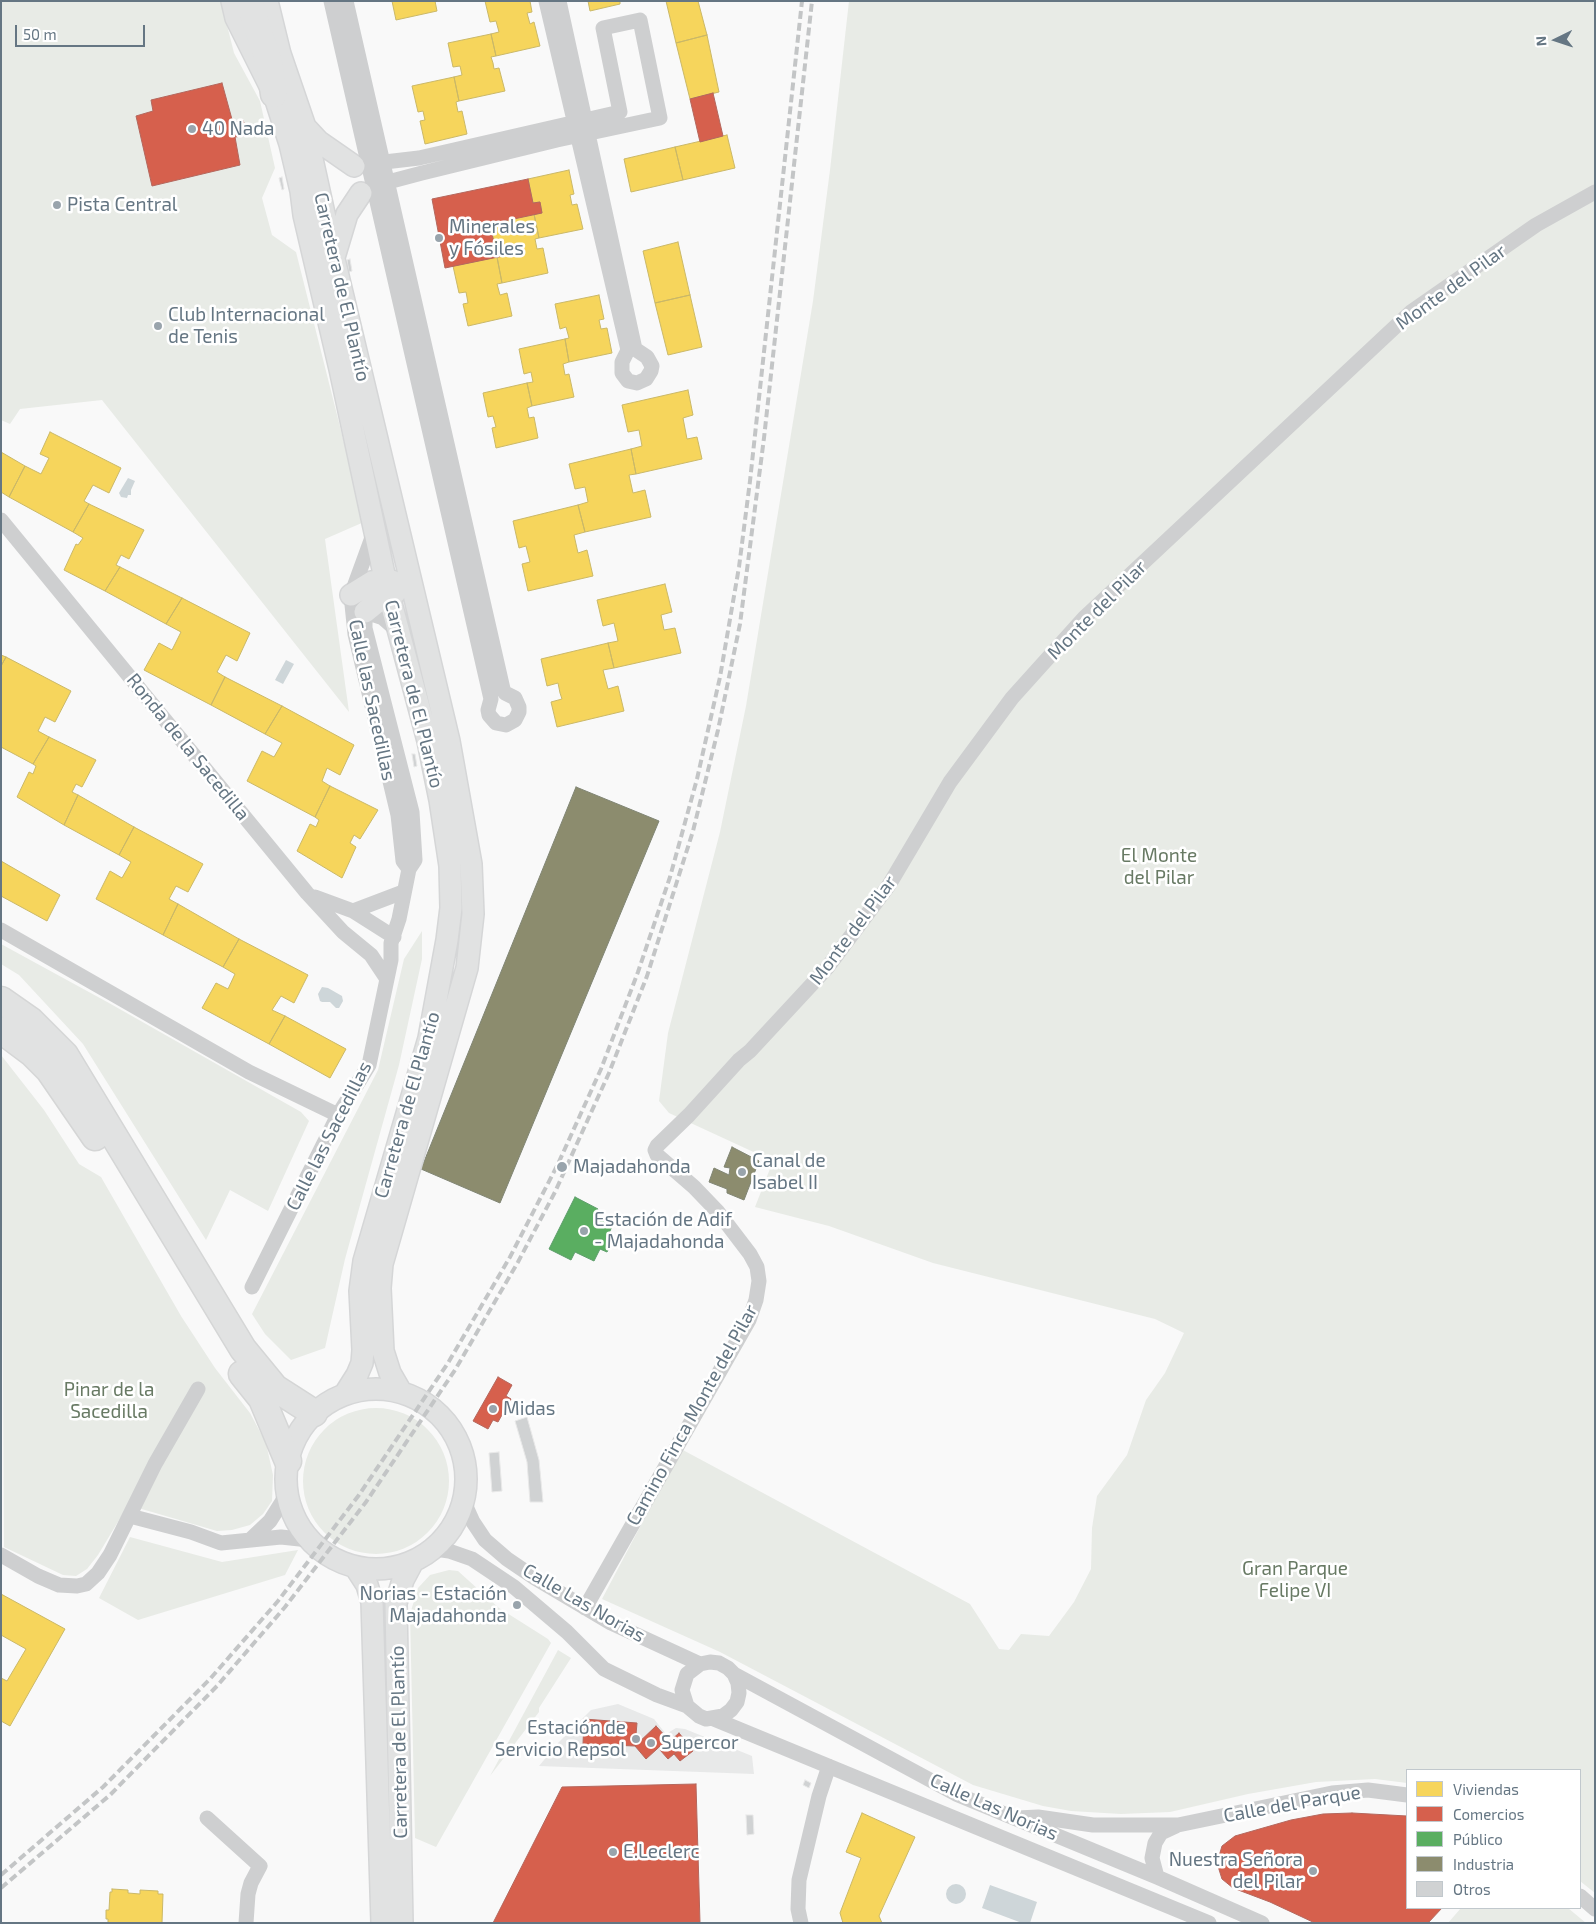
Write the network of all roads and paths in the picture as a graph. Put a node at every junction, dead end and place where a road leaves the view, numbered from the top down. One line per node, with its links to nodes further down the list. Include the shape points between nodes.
1 (232, 1): 8 (street, Carretera de El Plantío, via 236,18)
2 (249, 1): 8 (highway, via 270,66)
3 (267, 1): 8 (street, Carretera de El Plantío, via 280,54)
4 (331, 1): 11 (street)
5 (346, 1): 11 (street)
6 (546, 1): 10 (street)
7 (559, 1): 10 (street)
8 (283, 91): 9 (street, Carretera de El Plantío); 12 (street, Carretera de El Plantío, via 287,134)
9 (305, 127): 11 (street, via 318,141); 12 (street, Carretera de El Plantío)
10 (581, 128): 10 (street, via 660,118 640,20 603,28 620,112); 10 (street, via 628,350 622,362 622,373 637,383 646,379 652,366 647,357 635,349); 11 (street); 13 (street)
11 (369, 164): 12 (street, via 326,172); 13 (street)
12 (312, 188): 13 (street, via 331,198); 15 (street, Carretera de El Plantío); 18 (street, Carretera de El Plantío, via 304,215)
13 (374, 188): 13 (street, via 491,699 489,715 496,723 511,723 518,716 519,707 515,698 503,689); 15 (street, via 347,214)
14 (1595, 192): 35 (street, Monte del Pilar, via 1536,225 1411,312 1084,618 1012,698 950,782 890,885 827,968)
15 (334, 259): 16 (street, Carretera de El Plantío)
16 (383, 463): 19 (street, via 374,484 374,496 392,577); 23 (street, Carretera de El Plantío)
17 (1, 520): 26 (street, Ronda de la Sacedilla)
18 (374, 532): 19 (street, Carretera de El Plantío); 20 (street, Calle las Sacedillas)
19 (387, 588): 20 (street, via 379,581 372,582); 21 (street, via 382,599); 22 (street, Carretera de El Plantío); 23 (street, via 395,592 419,684 433,721)
20 (351, 595): 24 (street, Calle las Sacedillas, via 355,634 398,815 403,861)
21 (365, 612): 22 (street, Calle las Sacedillas, via 383,618); 24 (street, Calle las Sacedillas, via 365,628 412,812 415,860)
22 (399, 632): 39 (street, Carretera de El Plantío, via 440,800 450,866 452,908 429,1038 364,1261 360,1291 362,1363)
23 (449, 741): 38 (street, Carretera de El Plantío, via 471,864 473,914 467,968 382,1264 383,1351)
24 (409, 869): 25 (street, Calle las Sacedillas)
25 (403, 892): 27 (street); 29 (street, Calle las Sacedillas)
26 (307, 893): 27 (street); 30 (street, Ronda de la Sacedilla, via 343,932)
27 (353, 911): 29 (street)
28 (1, 930): 34 (street, via 249,1072)
29 (393, 940): 30 (street); 31 (street, Calle las Sacedillas)
30 (361, 946): 31 (street)
31 (387, 979): 34 (street, Calle las Sacedillas, via 369,1065)
32 (1, 1000): 40 (highway, via 31,1022 66,1055 243,1349 275,1388)
33 (1, 1030): 41 (highway, via 50,1070 83,1119 228,1357 262,1399)
34 (338, 1115): 36 (street, Calle las Sacedillas)
35 (689, 1115): 51 (street, Camino Finca Monte del Pilar, via 655,1150 718,1212 750,1254 759,1281 756,1300 749,1320)
36 (252, 1287)
37 (198, 1389): 44 (street, via 155,1464)
38 (401, 1392): 39 (street, via 373,1388); 43 (street, via 426,1403 447,1422 461,1446 467,1474)
39 (345, 1394): 40 (street)
40 (314, 1414): 41 (street, via 297,1435)
41 (288, 1461): 42 (street)
42 (287, 1494): 45 (street, via 270,1521); 46 (street, via 295,1518)
43 (464, 1502): 47 (street, via 454,1528); 51 (street, Calle Las Norias, via 472,1522 485,1540 507,1559)
44 (130, 1516): 45 (street, via 221,1543); 48 (street, via 110,1555 86,1584 59,1585)
45 (250, 1540): 46 (street, via 281,1537)
46 (309, 1540): 50 (street, via 330,1558)
47 (435, 1549): 49 (street); 54 (street, Calle Las Norias, via 472,1559 520,1591 604,1669)
48 (1, 1555)
49 (412, 1564): 50 (street, via 384,1570); 66 (street, Carretera de El Plantío, via 396,1603)
50 (356, 1568): 65 (street, Carretera de El Plantío, via 367,1585 372,1602)
51 (585, 1608): 52 (street, Calle Las Norias)
52 (700, 1664): 53 (street, Calle Las Norias, via 719,1663); 54 (street, via 687,1674 684,1682)
53 (734, 1674): 55 (street, via 738,1683 737,1702 724,1716); 59 (street, Calle Las Norias, via 956,1794)
54 (687, 1706): 55 (street, Calle Las Norias, via 699,1716)
55 (714, 1719): 56 (street, Calle Las Norias)
56 (830, 1766): 67 (street, via 819,1796 799,1880); 68 (street, Calle Las Norias)
57 (1406, 1795): 60 (street, Calle del Parque, via 1368,1790 1332,1793)
58 (207, 1818): 64 (street, via 260,1866 248,1894)
59 (1013, 1818): 60 (street, Calle del Parque, via 1093,1825); 61 (street, Calle Las Norias)
60 (1178, 1825): 61 (street, Calle del Parque, via 1161,1833 1155,1843 1152,1858)
61 (1157, 1877): 69 (street, Calle Las Norias)
62 (1581, 1897): 63 (street)
63 (1595, 1909)
64 (246, 1923)
65 (382, 1923)
66 (402, 1923)
67 (801, 1923)
68 (1209, 1923)
69 (1262, 1923)

